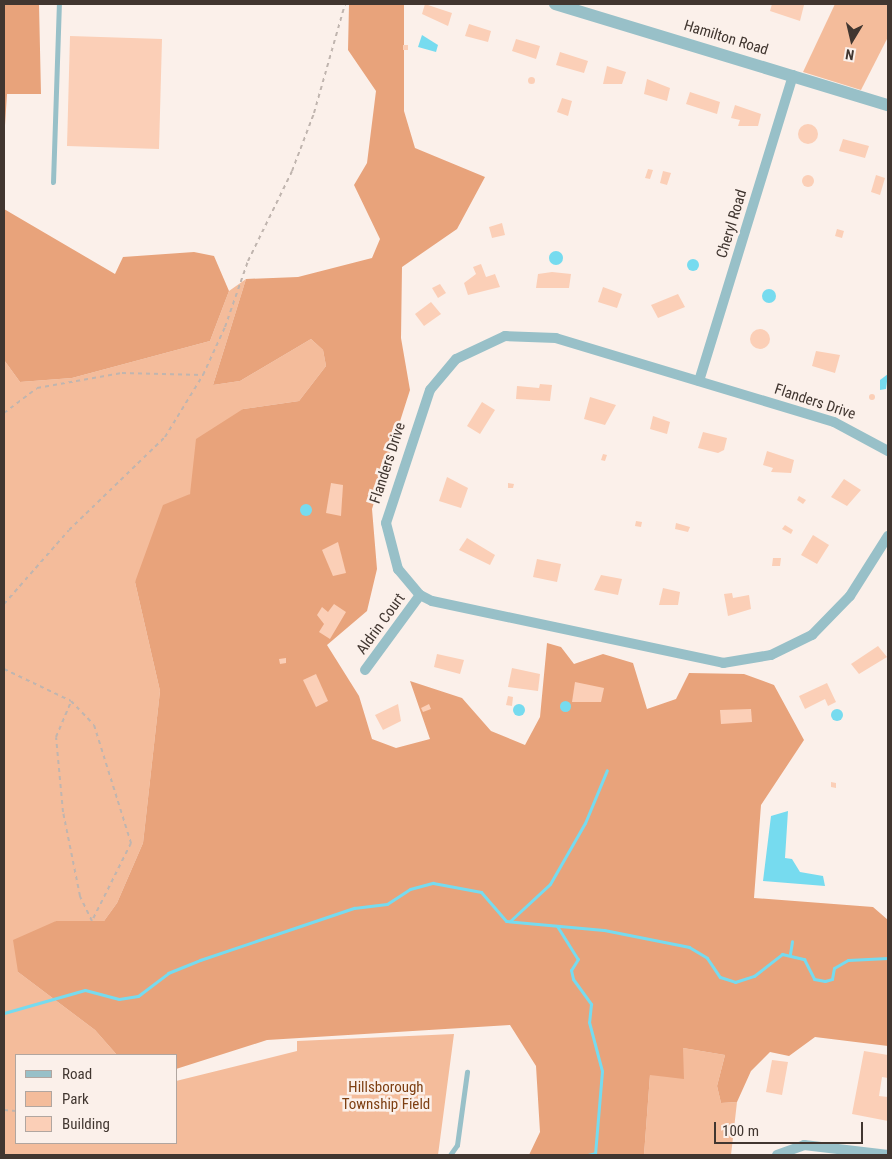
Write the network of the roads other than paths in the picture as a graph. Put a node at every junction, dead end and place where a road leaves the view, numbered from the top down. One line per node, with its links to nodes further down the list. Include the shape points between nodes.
1 (59, 4): 5 (lane)
2 (555, 4): 3 (street, Hamilton Road)
3 (793, 75): 4 (street, Hamilton Road); 6 (street, Cheryl Road)
4 (888, 105)
5 (53, 182)
6 (699, 381): 7 (street, Flanders Drive, via 834,422); 9 (street, Flanders Drive, via 540,335 486,342 456,359 422,406 386,523 398,569)
7 (888, 451)
8 (888, 536): 9 (street, Flanders Drive, via 850,596 826,624 794,646 748,660 700,661 450,607)
9 (420, 595): 10 (street, Aldrin Court)
10 (365, 670)
11 (467, 1072): 12 (lane, via 457,1145)
12 (450, 1155)
13 (777, 1155): 14 (street, via 804,1145)
14 (888, 1155)

